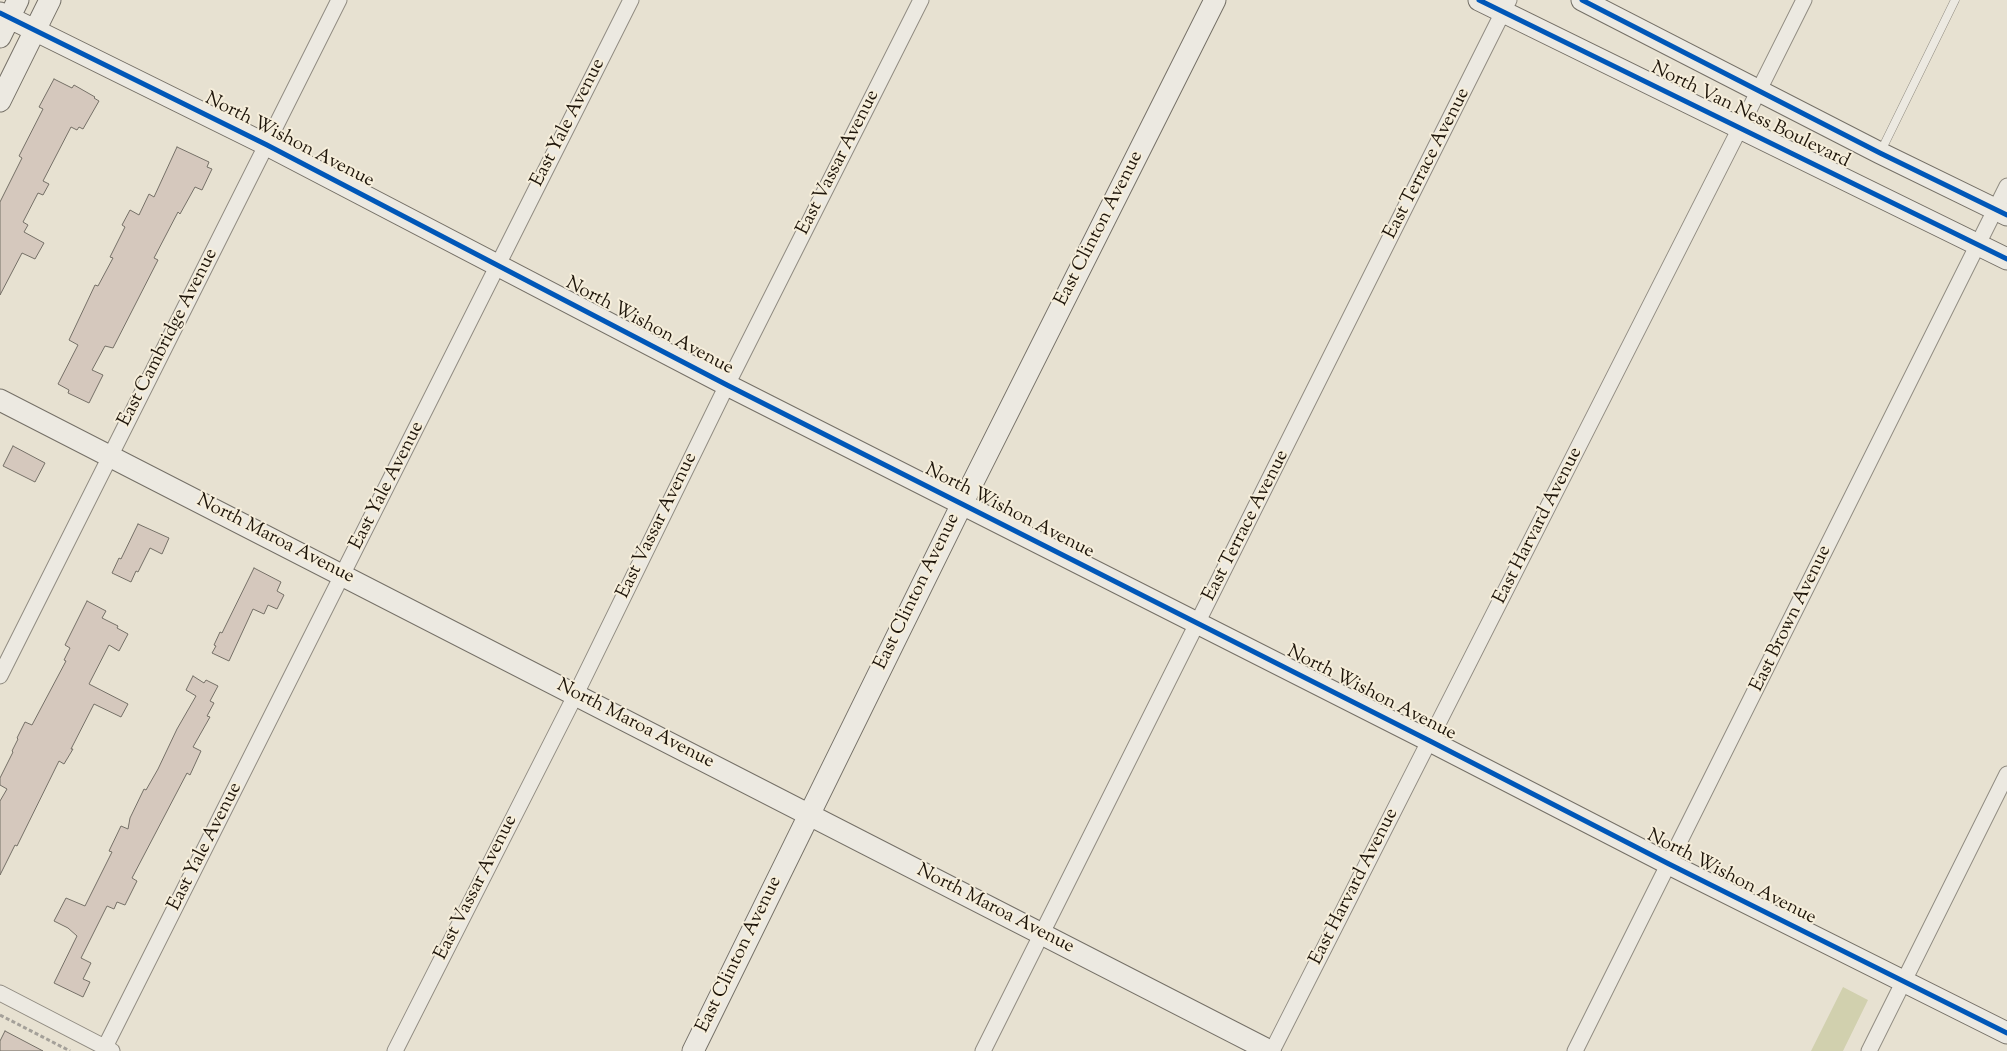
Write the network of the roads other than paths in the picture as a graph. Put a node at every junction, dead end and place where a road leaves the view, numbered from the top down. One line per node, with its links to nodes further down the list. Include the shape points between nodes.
1 (50, 0): 12 (main road)
2 (339, 0): 17 (street, East Cambridge Avenue)
3 (631, 0): 23 (street, East Yale Avenue)
4 (922, 0): 24 (street, East Vassar Avenue)
5 (1215, 0): 27 (main road, East Clinton Avenue)
6 (1479, 0): 10 (main road, North Van Ness Boulevard)
7 (1582, 0): 14 (main road, North Van Ness Boulevard)
8 (1804, 0): 14 (street, East Harvard Avenue)
9 (1955, 0): 18 (lane)
10 (1506, 6): 16 (main road, North Van Ness Boulevard); 29 (street, East Terrace Avenue)
11 (9, 10): 12 (main road, North Wishon Avenue); 13 (main road)
12 (35, 30): 15 (main road); 17 (main road, North Wishon Avenue)
13 (0, 37)
14 (1759, 91): 16 (street, East Harvard Avenue); 18 (main road, North Van Ness Boulevard)
15 (0, 101)
16 (1740, 128): 21 (main road, North Van Ness Boulevard); 32 (street, East Harvard Avenue)
17 (267, 146): 23 (main road, North Wishon Avenue); 26 (street, East Cambridge Avenue)
18 (1880, 153): 20 (main road, North Van Ness Boulevard)
19 (2007, 186): 20 (street, East Brown Avenue)
20 (2001, 212): 21 (street, East Brown Avenue)
21 (1978, 244): 22 (main road, North Van Ness Boulevard); 35 (street, East Brown Avenue)
22 (2007, 259)
23 (498, 266): 24 (main road, North Wishon Avenue); 28 (street, East Yale Avenue)
24 (727, 385): 27 (main road, North Wishon Avenue); 31 (street, East Vassar Avenue)
25 (0, 400): 26 (main road, North Maroa Avenue)
26 (110, 455): 28 (main road, North Maroa Avenue); 30 (street, East Cambridge Avenue)
27 (962, 504): 29 (main road, North Wishon Avenue); 34 (main road, East Clinton Avenue)
28 (343, 576): 31 (main road, North Maroa Avenue); 40 (street, East Yale Avenue)
29 (1198, 624): 32 (main road, North Wishon Avenue); 36 (street, East Terrace Avenue)
30 (0, 676)
31 (576, 694): 34 (main road, North Maroa Avenue); 41 (street, East Vassar Avenue)
32 (1430, 741): 35 (main road, North Wishon Avenue); 44 (street, East Harvard Avenue)
33 (2007, 774): 37 (street)
34 (809, 815): 36 (main road, North Maroa Avenue); 42 (main road, East Clinton Avenue)
35 (1669, 864): 37 (main road, North Wishon Avenue); 45 (street, East Brown Avenue)
36 (1043, 934): 43 (street, East Terrace Avenue); 44 (main road, North Maroa Avenue)
37 (1903, 981): 39 (main road, North Wishon Avenue); 46 (street)
38 (0, 993): 40 (street)
39 (2007, 1033)
40 (107, 1050)
41 (395, 1051)
42 (693, 1051)
43 (983, 1051)
44 (1271, 1051)
45 (1575, 1051)
46 (1869, 1051)

